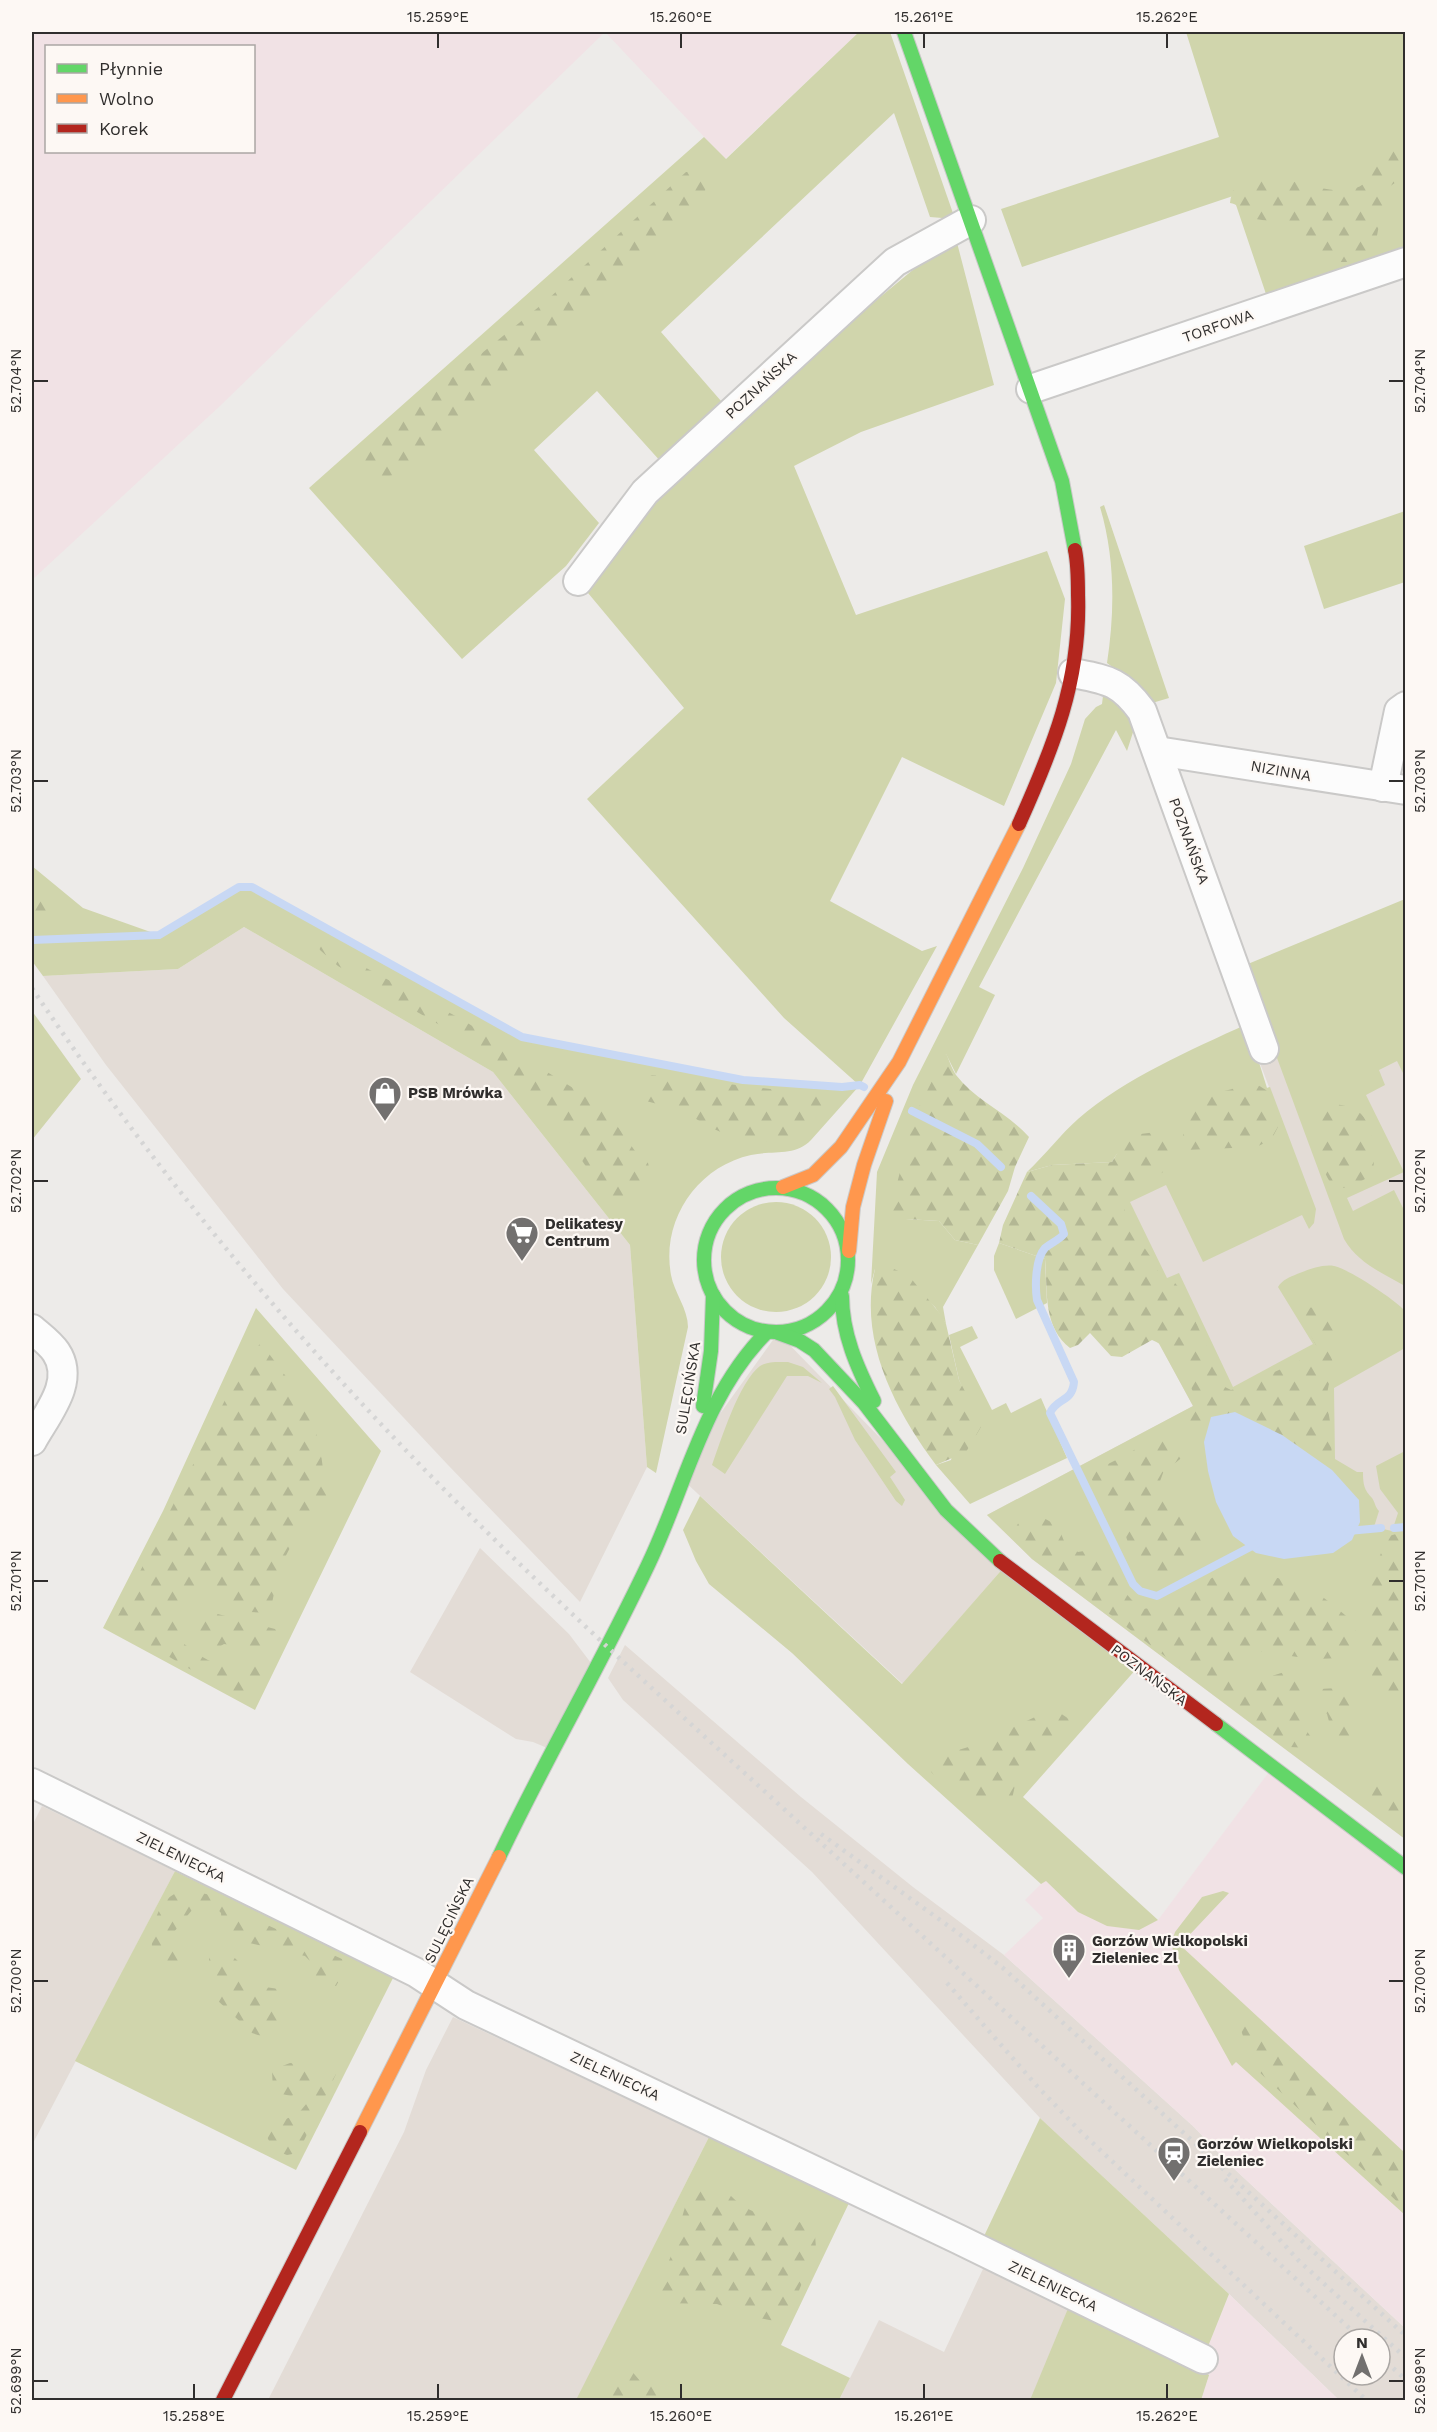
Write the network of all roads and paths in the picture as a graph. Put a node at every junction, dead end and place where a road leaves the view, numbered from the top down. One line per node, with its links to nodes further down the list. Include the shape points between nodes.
1 (904, 32): 2 (main road)
2 (971, 220): 4 (main road); 5 (street, POZNAŃSKA, via 895,262 645,492)
3 (1406, 262): 4 (street, TORFOWA)
4 (1031, 389): 6 (main road, via 1062,481 1075,545 1080,609)
5 (578, 581)
6 (1073, 673): 8 (street, POZNAŃSKA, via 1101,678 1124,689 1142,711); 11 (main road, via 1056,737 1035,788)
7 (1406, 706): 9 (street, via 1399,711)
8 (1157, 752): 9 (street, NIZINNA); 10 (street, POZNAŃSKA)
9 (1394, 789)
10 (1264, 1049)
11 (899, 1062): 12 (main road, via 841,1147 813,1175); 13 (main road, via 853,1208)
12 (783, 1188): 13 (main road, via 799,1191 830,1212 843,1235); 14 (main road, via 763,1188 744,1194 717,1216 708,1233 703,1259)
13 (848, 1259): 15 (main road)
14 (713, 1295): 17 (main road, via 746,1325); 19 (main road, SULĘCIŃSKA, via 710,1370)
15 (842, 1296): 17 (main road, via 829,1315 814,1325 795,1332); 20 (main road, POZNAŃSKA, via 843,1327 854,1357)
16 (32, 1329): 18 (street, via 55,1350 63,1377 57,1397)
17 (772, 1333): 19 (main road, SULĘCIŃSKA, via 747,1352 730,1376); 20 (main road, POZNAŃSKA, via 800,1341 814,1350 864,1403)
18 (32, 1441)
19 (694, 1450): 23 (main road, SULĘCIŃSKA, via 656,1551)
20 (910, 1466): 22 (main road, POZNAŃSKA, via 946,1510 997,1559)
21 (32, 1783): 23 (street, ZIELENIECKA)
22 (1406, 1868)
23 (435, 1985): 24 (street, ZIELENIECKA, via 466,2005); 25 (main road, SULĘCIŃSKA)
24 (1203, 2359)
25 (223, 2400)

